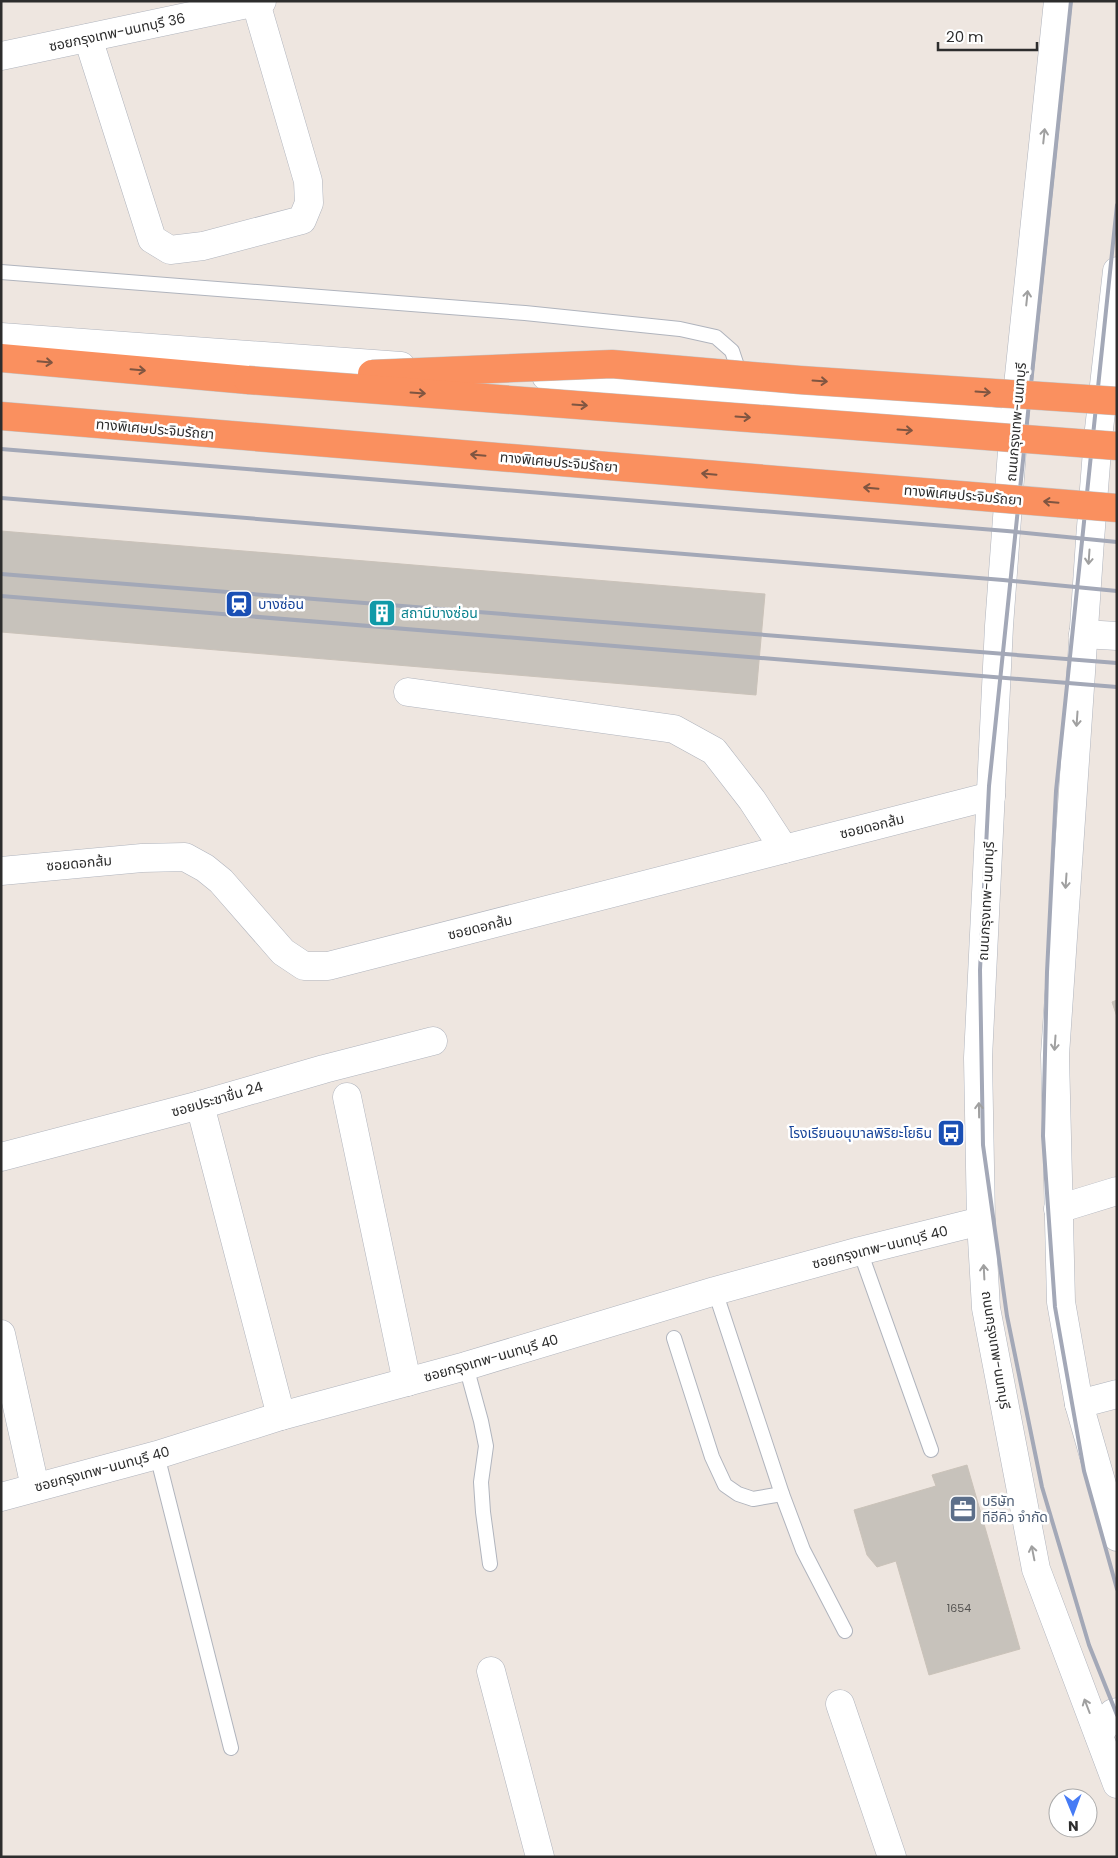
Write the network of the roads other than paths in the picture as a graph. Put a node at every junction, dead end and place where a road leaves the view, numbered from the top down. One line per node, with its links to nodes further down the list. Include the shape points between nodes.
1 (1058, 1): 13 (street, ถนนกรุงเทพ-นนทบุรี, one-way to 1)
2 (259, 2): 3 (street, ซอยกรุงเทพ-นนทบุรี 36); 3 (street, via 308,181 309,203 302,220 203,246 170,250 152,239)
3 (88, 38): 4 (street, ซอยกรุงเทพ-นนทบุรี 36)
4 (1, 56)
5 (1117, 271): 14 (street)
6 (1, 272): 10 (lane, via 525,313 680,329 716,338 732,351)
7 (1, 337): 10 (street)
8 (1, 358): 9 (highway, one-way to 9)
9 (248, 380): 11 (highway, one-way to 11, bridge, via 612,364); 14 (highway, one-way to 14, bridge)
10 (745, 390): 13 (street)
11 (1117, 401)
12 (1, 416): 15 (highway, ทางพิเศษประจิมรัถยา, one-way to 12, bridge)
13 (1014, 424): 14 (street); 19 (street, ถนนกรุงเทพ-นนทบุรี, via 999,626)
14 (1111, 442): 16 (street, one-way to 16)
15 (1117, 508)
16 (1083, 634): 17 (street); 27 (street, one-way to 27, via 1055,1055)
17 (1117, 636)
18 (408, 692): 20 (street, via 674,729 714,751)
19 (991, 796): 20 (street, ซอยดอกส้ม); 28 (street, ถนนกรุงเทพ-นนทบุรี, one-way to 19, via 978,1058)
20 (784, 848): 21 (street, ซอยดอกส้ม, via 328,966 304,966 283,952 221,881 185,857)
21 (1, 871)
22 (433, 1041): 24 (street, ซอยประชาชื่น 24)
23 (347, 1097): 34 (street)
24 (200, 1105): 25 (street, ซอยประชาชื่น 24); 37 (street)
25 (1, 1157)
26 (1117, 1191): 27 (street)
27 (1058, 1209): 36 (street, via 1060,1302)
28 (981, 1221): 29 (street, ซอยกรุงเทพ-นนทบุรี 40); 49 (street, ถนนกรุงเทพ-นนทบุรี, one-way to 28, via 1036,1569 986,1308)
29 (860, 1251): 30 (street, ซอยกรุงเทพ-นนทบุรี 40); 38 (lane)
30 (714, 1291): 33 (street, ซอยกรุงเทพ-นนทบุรี 40); 41 (lane)
31 (1, 1334): 40 (street)
32 (674, 1338): 41 (lane, via 712,1457 725,1485 753,1499)
33 (466, 1366): 34 (street, ซอยกรุงเทพ-นนทบุรี 40); 44 (lane, via 486,1446 482,1512)
34 (407, 1382): 37 (street, ซอยกรุงเทพ-นนทบุรี 40)
35 (1117, 1394): 36 (street)
36 (1079, 1404): 43 (street)
37 (281, 1416): 39 (street, ซอยกรุงเทพ-นนทบุรี 40)
38 (931, 1450)
39 (157, 1455): 40 (street, ซอยกรุงเทพ-นนทบุรี 40); 50 (lane)
40 (35, 1487): 42 (street, ซอยกรุงเทพ-นนทบุรี 40)
41 (782, 1494): 45 (lane, via 803,1550)
42 (1, 1496)
43 (1117, 1537)
44 (490, 1564)
45 (845, 1631)
46 (491, 1670): 52 (street)
47 (840, 1704): 53 (street)
48 (1117, 1712): 49 (street, via 1112,1713)
49 (1098, 1735): 51 (street, ถนนกรุงเทพ-นนทบุรี)
50 (231, 1748)
51 (1117, 1784)
52 (540, 1857)
53 (892, 1857)

